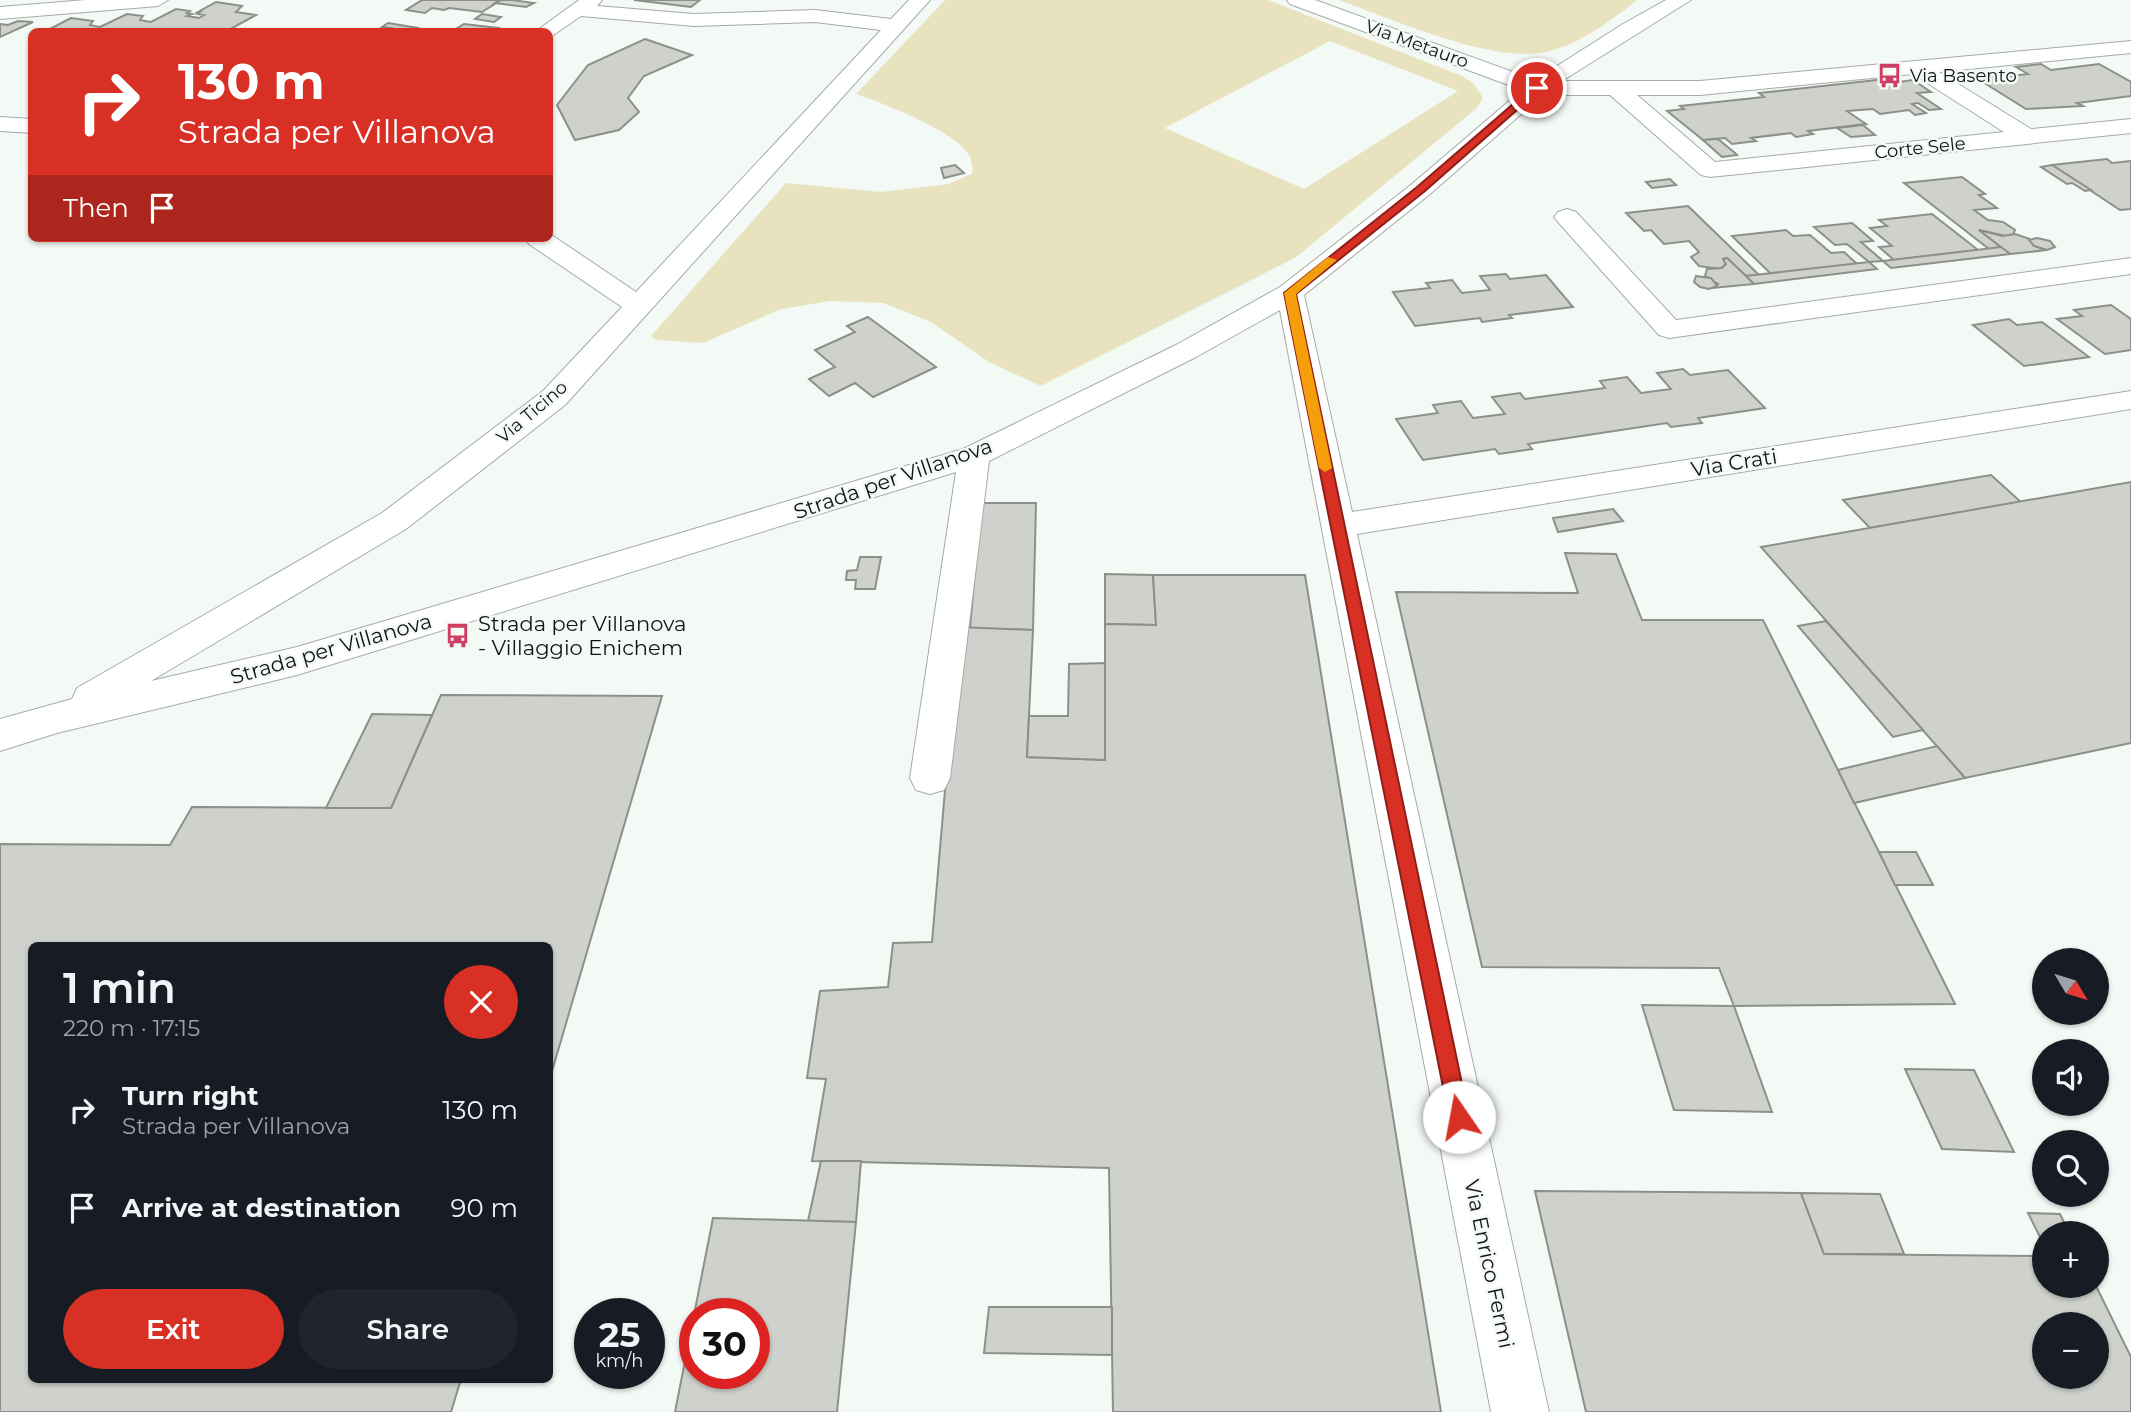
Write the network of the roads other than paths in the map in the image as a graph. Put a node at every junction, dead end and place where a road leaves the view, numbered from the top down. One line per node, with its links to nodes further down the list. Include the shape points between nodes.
1 (158, 0): 7 (street)
2 (769, 0): 8 (street)
3 (920, 0): 9 (street, Via Ticino)
4 (1297, 0): 13 (street, Via Metauro)
5 (1681, 0): 13 (street, Strada per Villanova)
6 (585, 5): 8 (street, via 694,20); 10 (street)
7 (0, 13)
8 (738, 17): 9 (street, via 815,16)
9 (896, 26): 23 (street, Via Ticino)
10 (551, 28)
11 (2131, 47): 12 (street)
12 (1917, 67): 14 (street, via 1700,88); 18 (street)
13 (1537, 88): 14 (street); 22 (street, Strada per Villanova, via 1421,189)
14 (1616, 88): 18 (street, Corte Sele, via 1710,170)
15 (0, 124): 16 (street)
16 (28, 125)
17 (2131, 126): 18 (street, Corte Sele)
18 (2027, 137)
19 (1567, 217): 21 (street, via 1670,329)
20 (544, 242): 23 (street)
21 (2131, 266)
22 (1290, 293): 25 (street, Strada per Villanova, via 1186,351); 26 (street, Via Enrico Fermi)
23 (639, 306): 27 (street, Via Ticino, via 554,398 394,521)
24 (2131, 400): 26 (street, Via Crati)
25 (974, 456): 27 (street, Strada per Villanova, via 297,661); 29 (street)
26 (1337, 526): 30 (street, Via Enrico Fermi)
27 (57, 718): 28 (street, Strada per Villanova)
28 (0, 735)
29 (930, 778)
30 (1520, 1412)

